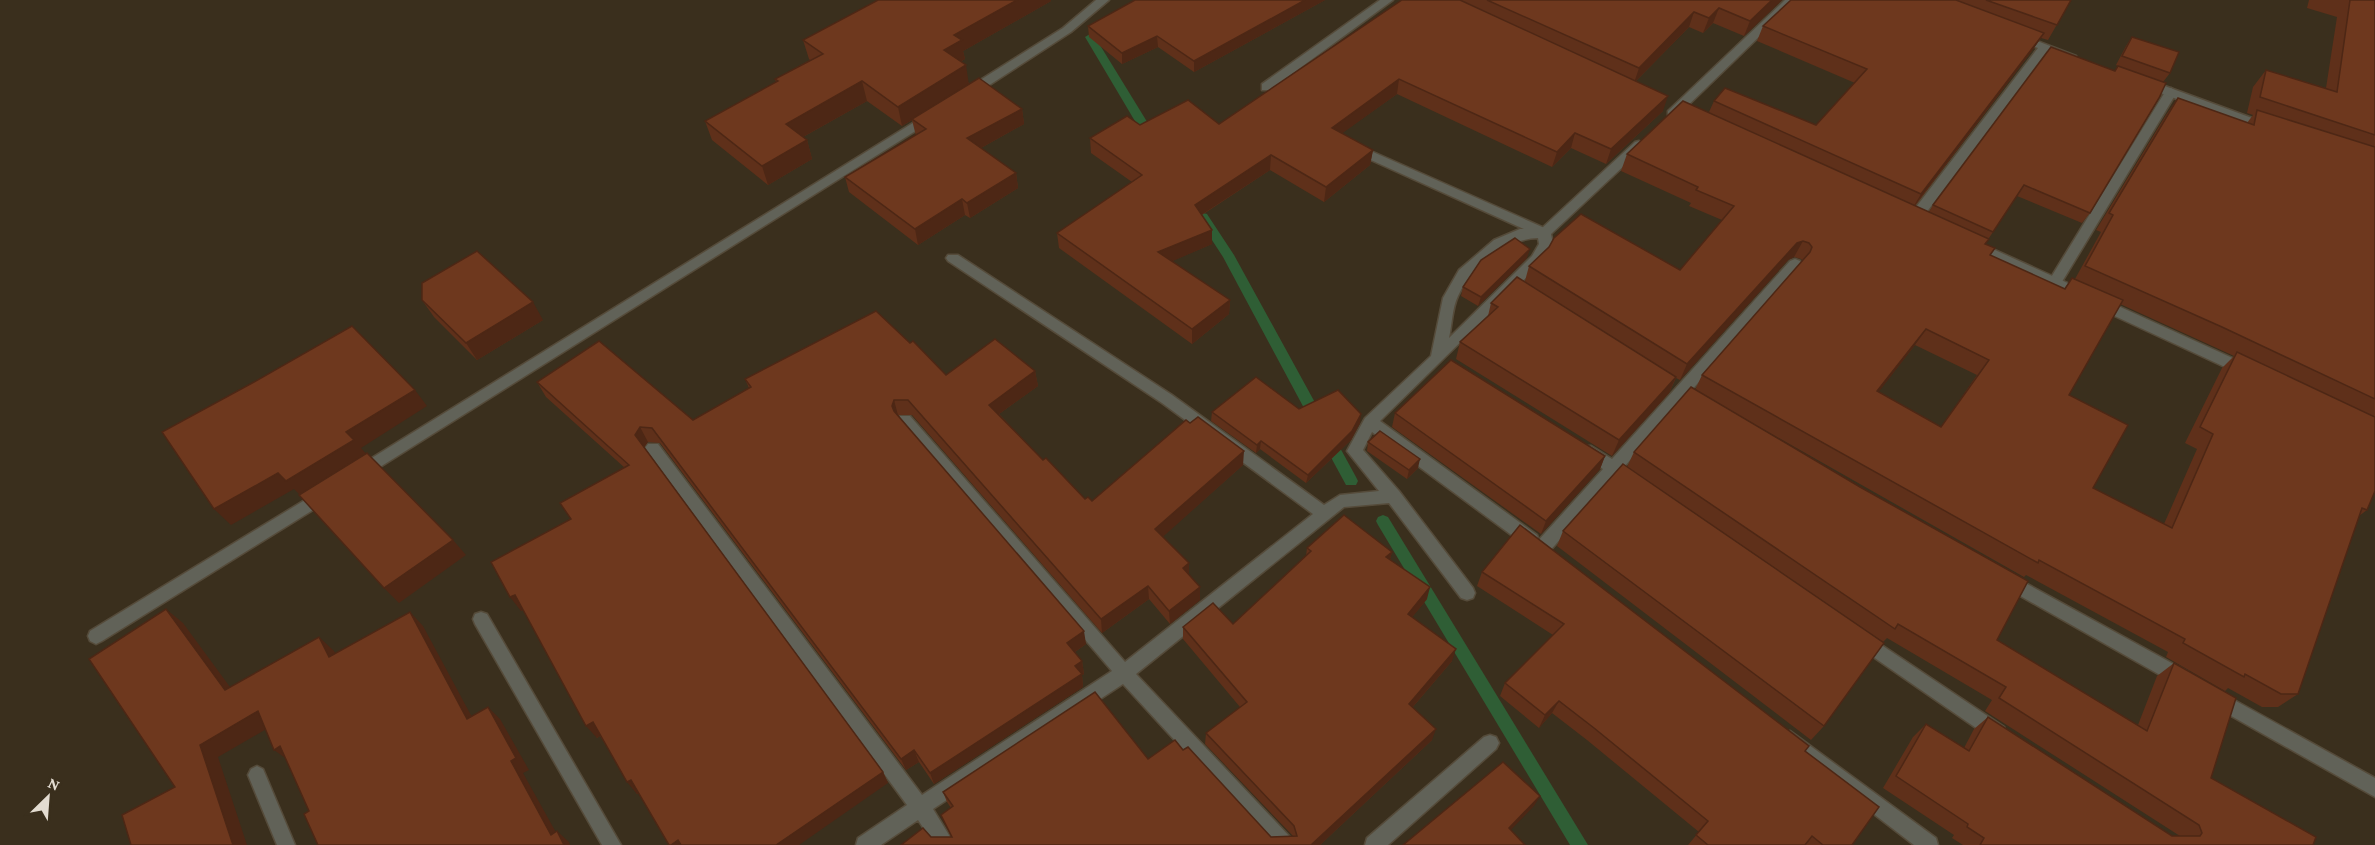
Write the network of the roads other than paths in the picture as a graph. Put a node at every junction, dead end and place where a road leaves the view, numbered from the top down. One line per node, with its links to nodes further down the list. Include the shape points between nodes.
1 (1103, 0): 10 (street, via 1067,30)
2 (1386, 0): 8 (street)
3 (1791, 0): 15 (street)
4 (2003, 31): 5 (street)
5 (2045, 46): 6 (street); 14 (street)
6 (2087, 62)
7 (2129, 77): 9 (street)
8 (1266, 87)
9 (2171, 92): 12 (street); 19 (street)
10 (960, 98)
11 (941, 110): 34 (street)
12 (2276, 130)
13 (1348, 145): 15 (street)
14 (1915, 218)
15 (1544, 233): 20 (street, via 1546,244 1517,287); 20 (street, via 1520,234 1499,243 1464,273 1450,298)
16 (1958, 238): 19 (street)
17 (953, 258): 29 (street, via 1167,399)
18 (1795, 264): 26 (street)
19 (2055, 282): 21 (street)
20 (1443, 361): 23 (street)
21 (2262, 379)
22 (904, 420): 35 (street)
23 (1370, 422): 26 (street, via 1547,551); 28 (street, via 1355,451)
24 (1575, 443): 26 (street)
25 (653, 448): 41 (street)
26 (1614, 468): 27 (street)
27 (1642, 487)
28 (1393, 496): 29 (street, via 1340,501); 31 (street)
29 (1325, 514): 35 (street)
30 (1992, 571): 40 (street)
31 (1467, 593)
32 (481, 619): 43 (street)
33 (1848, 630): 37 (street)
34 (96, 636)
35 (1124, 673): 41 (street); 46 (street)
36 (1774, 727): 48 (street)
37 (2010, 741)
38 (1490, 743): 47 (street)
39 (257, 775): 42 (street)
40 (2375, 788)
41 (920, 807): 44 (street); 45 (street)
42 (286, 845)
43 (612, 845)
44 (865, 845)
45 (946, 845)
46 (1284, 845)
47 (1374, 845)
48 (1929, 845)

